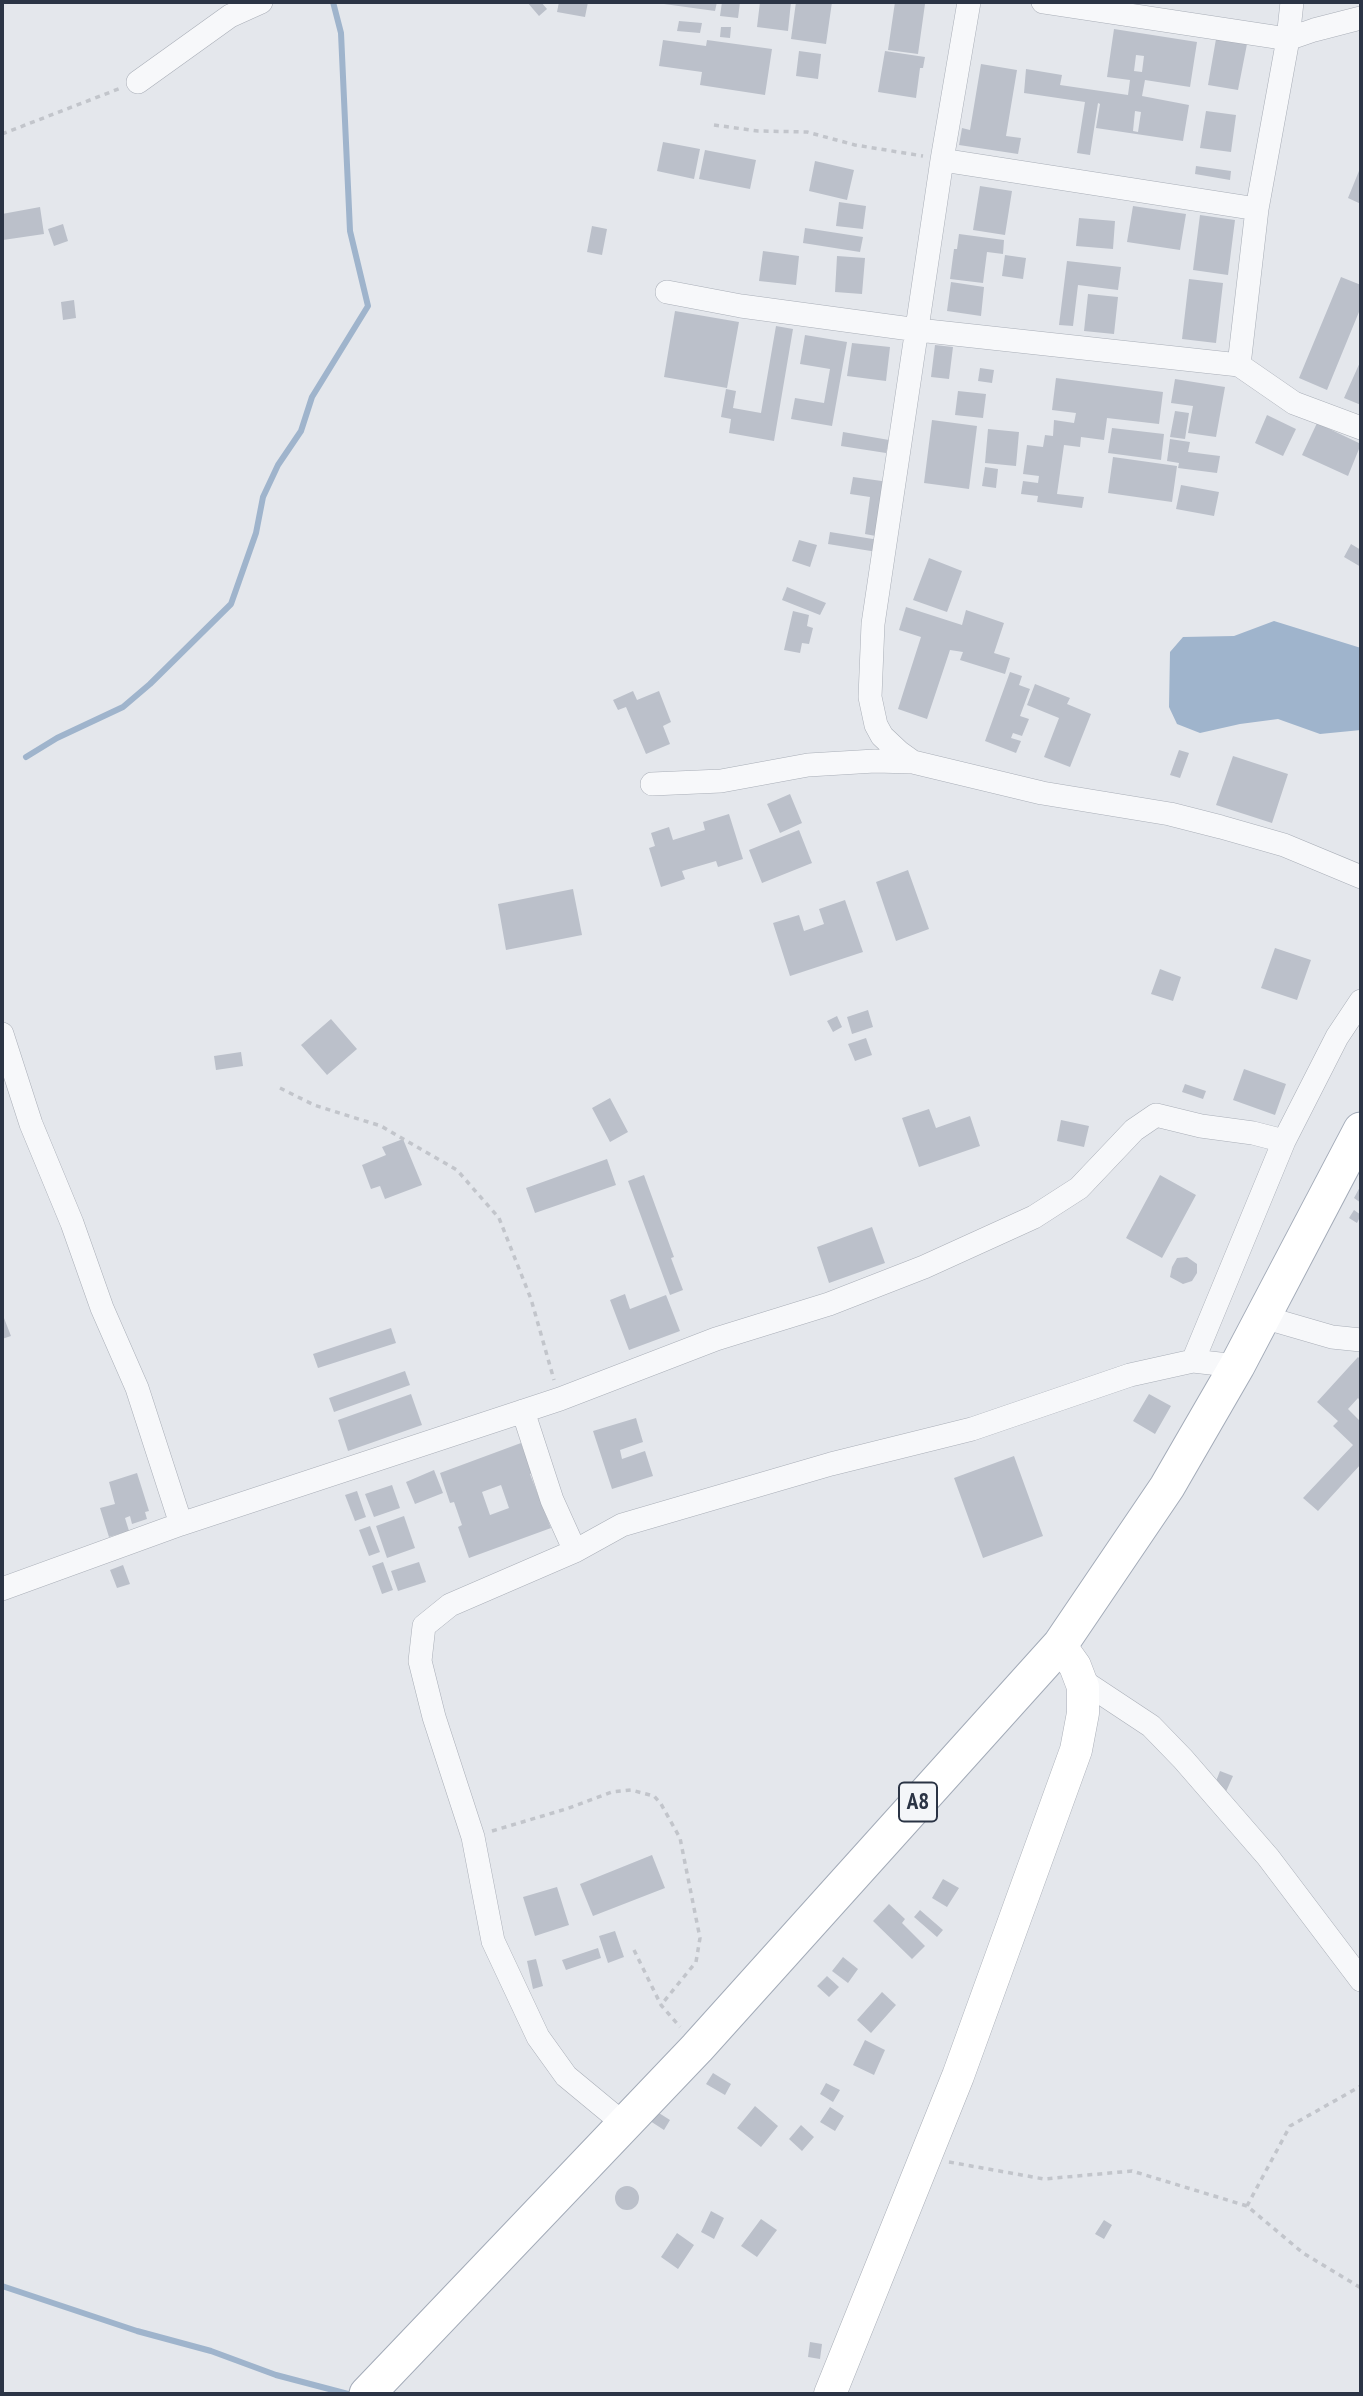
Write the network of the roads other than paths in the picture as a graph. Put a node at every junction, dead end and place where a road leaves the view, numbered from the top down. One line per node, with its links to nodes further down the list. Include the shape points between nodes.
1 (261, 2): 7 (street, via 230,16)
2 (969, 2): 8 (street)
3 (1043, 2): 6 (street)
4 (1292, 2): 6 (street)
5 (1361, 18): 6 (street)
6 (1288, 39): 9 (street)
7 (138, 82)
8 (942, 160): 9 (street); 11 (street)
9 (1257, 209): 12 (street)
10 (667, 292): 11 (street)
11 (918, 330): 12 (street); 14 (street, via 873,624 870,697 882,736)
12 (1238, 365): 13 (street, via 1294,403)
13 (1361, 428)
14 (913, 762): 15 (street, via 818,765 721,781); 16 (street, via 1042,793 1170,814 1284,845)
15 (652, 784)
16 (1361, 877)
17 (1361, 1001): 20 (street)
18 (2, 1034): 26 (street, via 31,1124 137,1388)
19 (1361, 1130): 21 (main road, A8)
20 (1284, 1141): 23 (street); 25 (street, via 1156,1115 1134,1130 1079,1188 1034,1217 829,1304 716,1339)
21 (1263, 1317): 22 (street, via 1332,1337); 24 (main road, A8)
22 (1361, 1340)
23 (1193, 1361): 24 (street); 27 (street, via 1130,1375 972,1429 831,1464 622,1525)
24 (1237, 1366): 29 (main road, A8, via 1167,1487)
25 (523, 1411): 26 (street); 27 (street, via 552,1500)
26 (181, 1524): 28 (street)
27 (575, 1551): 32 (street, via 450,1605 424,1626 420,1661 473,1837 494,1941 538,2037 566,2076)
28 (2, 1589)
29 (1060, 1645): 30 (street); 32 (main road, A8)
30 (1080, 1679): 31 (street, via 1151,1727 1183,1759 1268,1857); 34 (street, via 1083,1713 1076,1750 958,2076)
31 (1361, 1980)
32 (624, 2124): 33 (main road, A8)
33 (367, 2394)
34 (830, 2394)

